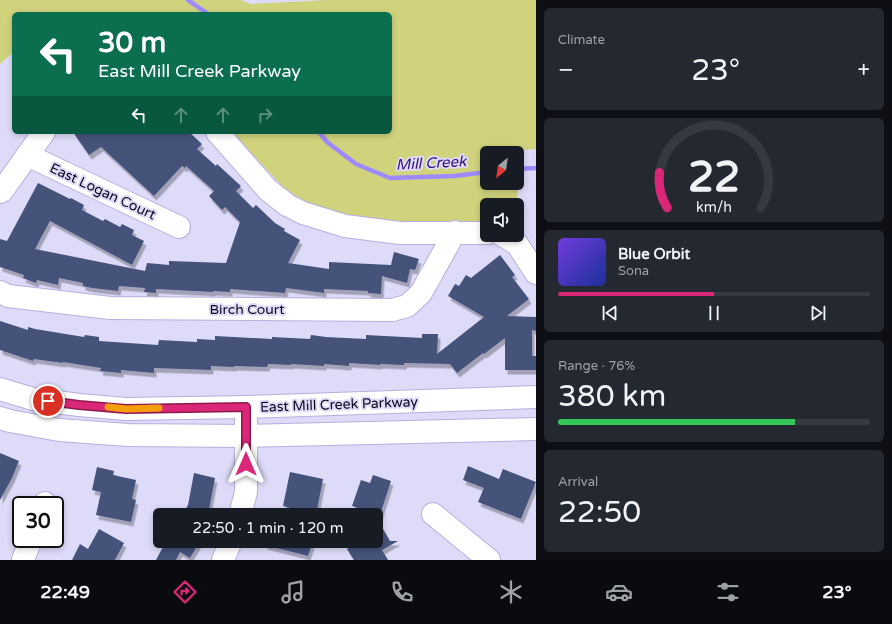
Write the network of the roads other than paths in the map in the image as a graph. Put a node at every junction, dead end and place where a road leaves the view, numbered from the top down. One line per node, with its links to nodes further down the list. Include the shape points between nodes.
1 (43, 134): 3 (street)
2 (219, 134): 6 (street, via 268,190 287,205 303,213 345,226 400,233)
3 (27, 155): 4 (street); 5 (street, East Logan Court)
4 (0, 192)
5 (179, 227)
6 (455, 232): 7 (street); 10 (street, Birch Court, via 421,293 407,306 392,310 110,308 8,296)
7 (480, 233)
8 (514, 242): 9 (street)
9 (536, 273)
10 (0, 292)
11 (0, 389): 13 (street, East Mill Creek Parkway, via 33,399 126,409)
12 (536, 397): 13 (street, East Mill Creek Parkway)
13 (246, 407): 16 (street)
14 (0, 418): 16 (street, East Mill Creek Parkway, via 59,430 128,435)
15 (536, 429): 16 (street, East Mill Creek Parkway)
16 (246, 436): 17 (street, via 246,492)
17 (242, 508)
18 (433, 514): 23 (street)
19 (27, 548): 21 (street)
20 (228, 548): 22 (street)
21 (22, 560)
22 (223, 560)
23 (489, 560)

